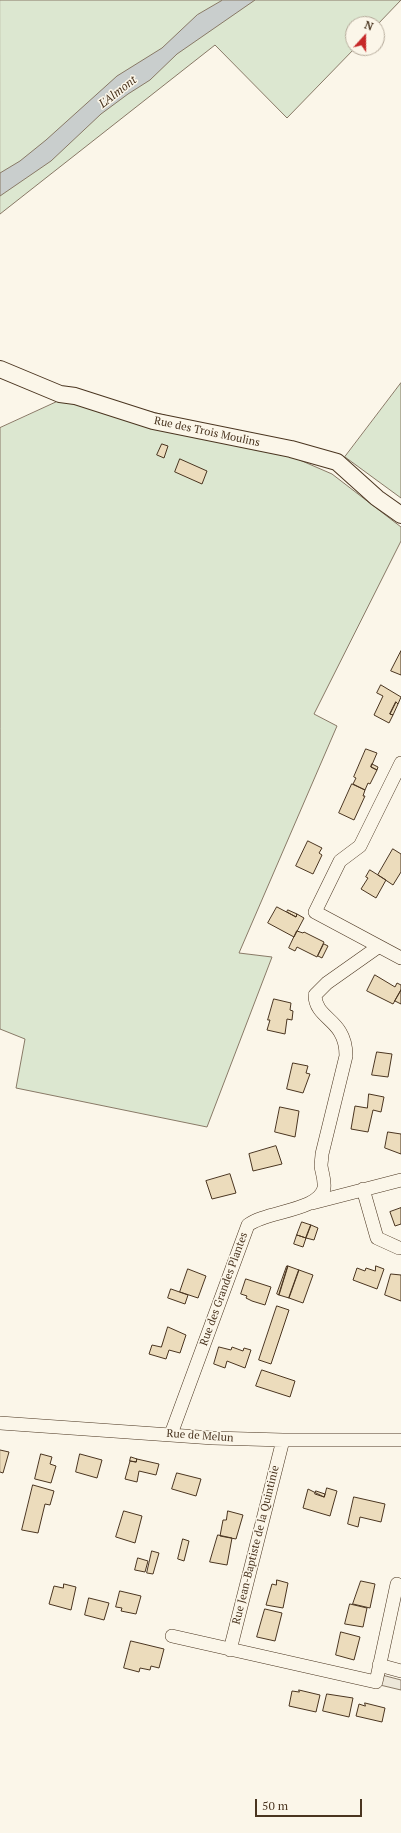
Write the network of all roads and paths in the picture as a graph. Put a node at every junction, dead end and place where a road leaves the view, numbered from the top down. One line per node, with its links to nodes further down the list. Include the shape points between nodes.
1 (0, 370): 2 (street, Rue des Trois Moulins, via 60,394 75,396 153,421 291,449 337,462 377,498)
2 (401, 515)
3 (401, 763): 4 (street, via 360,846 340,861 315,912)
4 (378, 947): 5 (street); 8 (street, via 315,994 315,1002 321,1012 340,1031 346,1044 346,1056 322,1154 324,1188)
5 (401, 958)
6 (401, 1180): 7 (street)
7 (363, 1189): 8 (street); 9 (street, via 377,1238)
8 (312, 1203): 11 (street, Rue des Grandes Plantes, via 260,1218 248,1225)
9 (399, 1248)
10 (0, 1423): 11 (street, Rue de Melun)
11 (171, 1434): 12 (street, Rue de Melun)
12 (283, 1440): 13 (street, Rue de Melun); 16 (street, Rue Jean-Baptiste de la Quintinie)
13 (401, 1440)
14 (397, 1584): 17 (street)
15 (172, 1636): 16 (street)
16 (230, 1650): 17 (street, via 376,1682)
17 (379, 1665): 18 (street)
18 (401, 1671)

